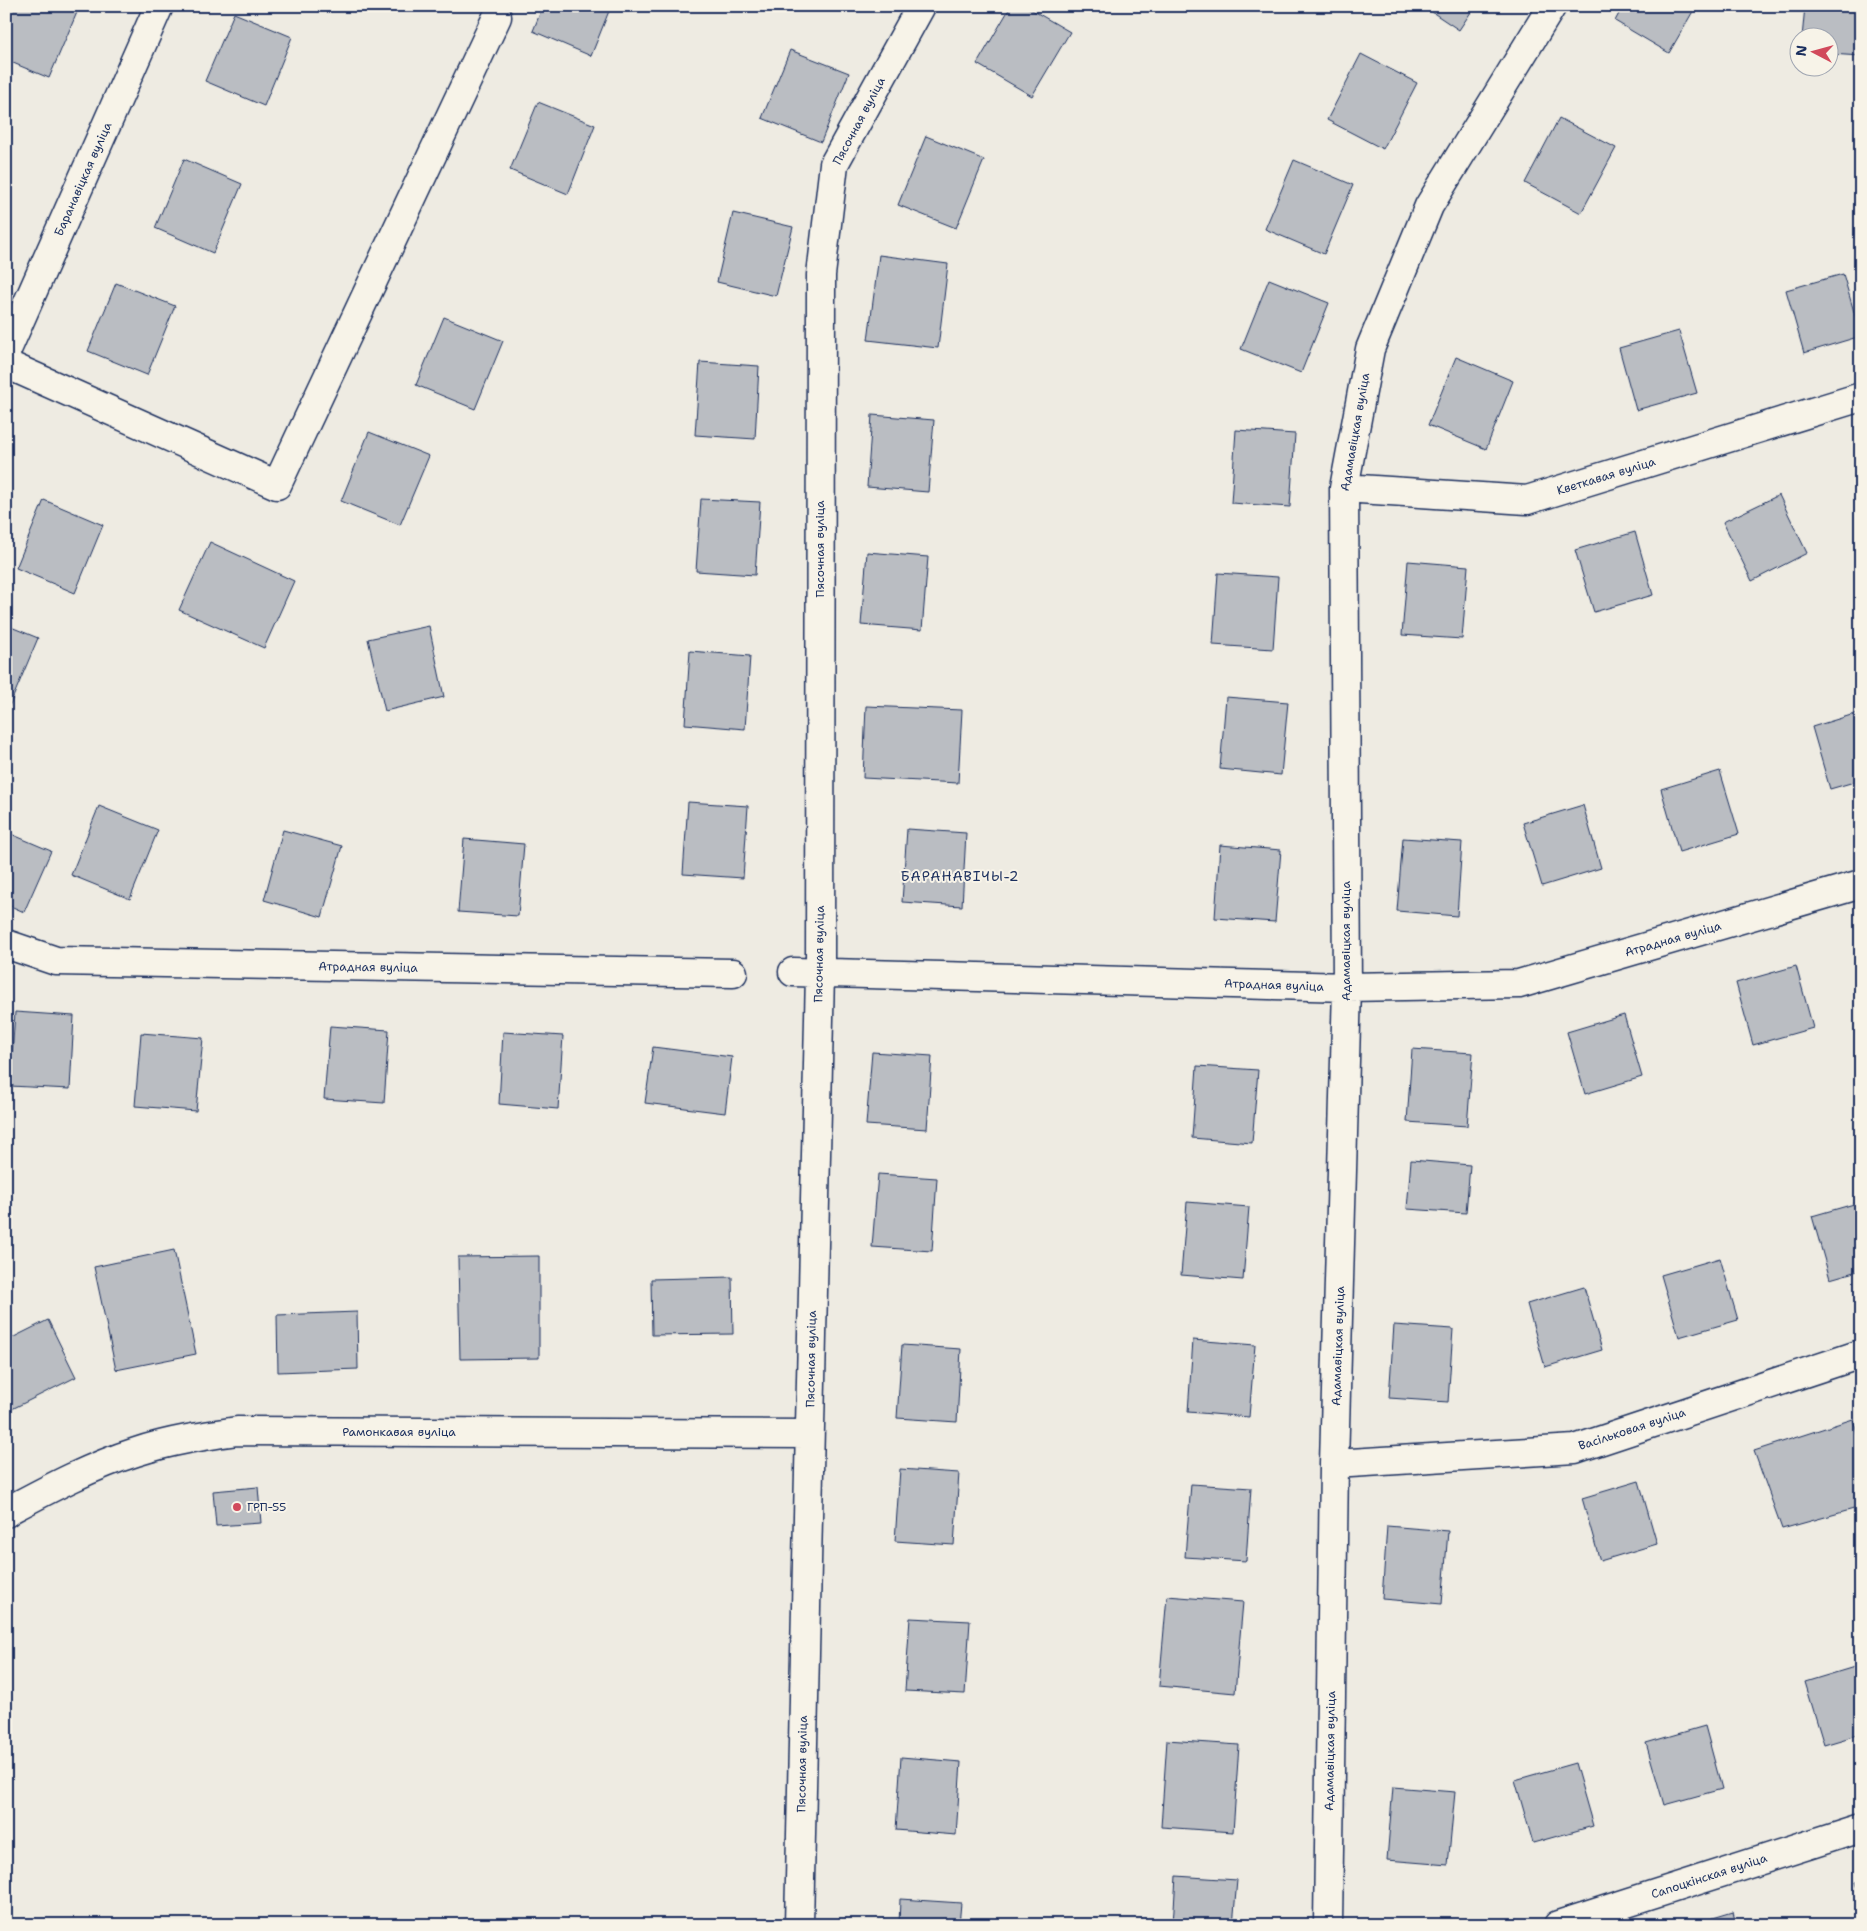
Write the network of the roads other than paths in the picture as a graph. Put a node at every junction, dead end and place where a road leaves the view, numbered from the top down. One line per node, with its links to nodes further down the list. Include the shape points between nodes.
1 (160, 6): 5 (street, Баранавіцкая вуліца)
2 (921, 6): 11 (street, Пясочная вуліца, via 834,164 821,275)
3 (1552, 6): 8 (street, Адамавіцкая вуліца, via 1429,206 1370,349)
4 (497, 17): 6 (street, via 277,485)
5 (6, 352)
6 (6, 364)
7 (1861, 397): 8 (street, Кветкавая вуліца, via 1527,500)
8 (1344, 488): 13 (street, Адамавіцкая вуліца)
9 (1861, 884): 13 (street, Атрадная вуліца, via 1519,984)
10 (6, 944): 12 (street, Атрадная вуліца, via 56,961)
11 (807, 972): 13 (street, Атрадная вуліца); 15 (street, Пясочная вуліца)
12 (733, 973)
13 (1347, 988): 16 (street, Адамавіцкая вуліца)
14 (1861, 1354): 16 (street, Васільковая вуліца, via 1575,1448)
15 (809, 1434): 17 (street, Рамонкавая вуліца, via 237,1431 191,1438 136,1452 74,1475); 19 (street, Пясочная вуліца)
16 (1334, 1464): 20 (street, Адамавіцкая вуліца)
17 (6, 1513)
18 (1861, 1828): 21 (street, Сапоцкінская вуліца)
19 (799, 1925)
20 (1328, 1925)
21 (1558, 1925)

